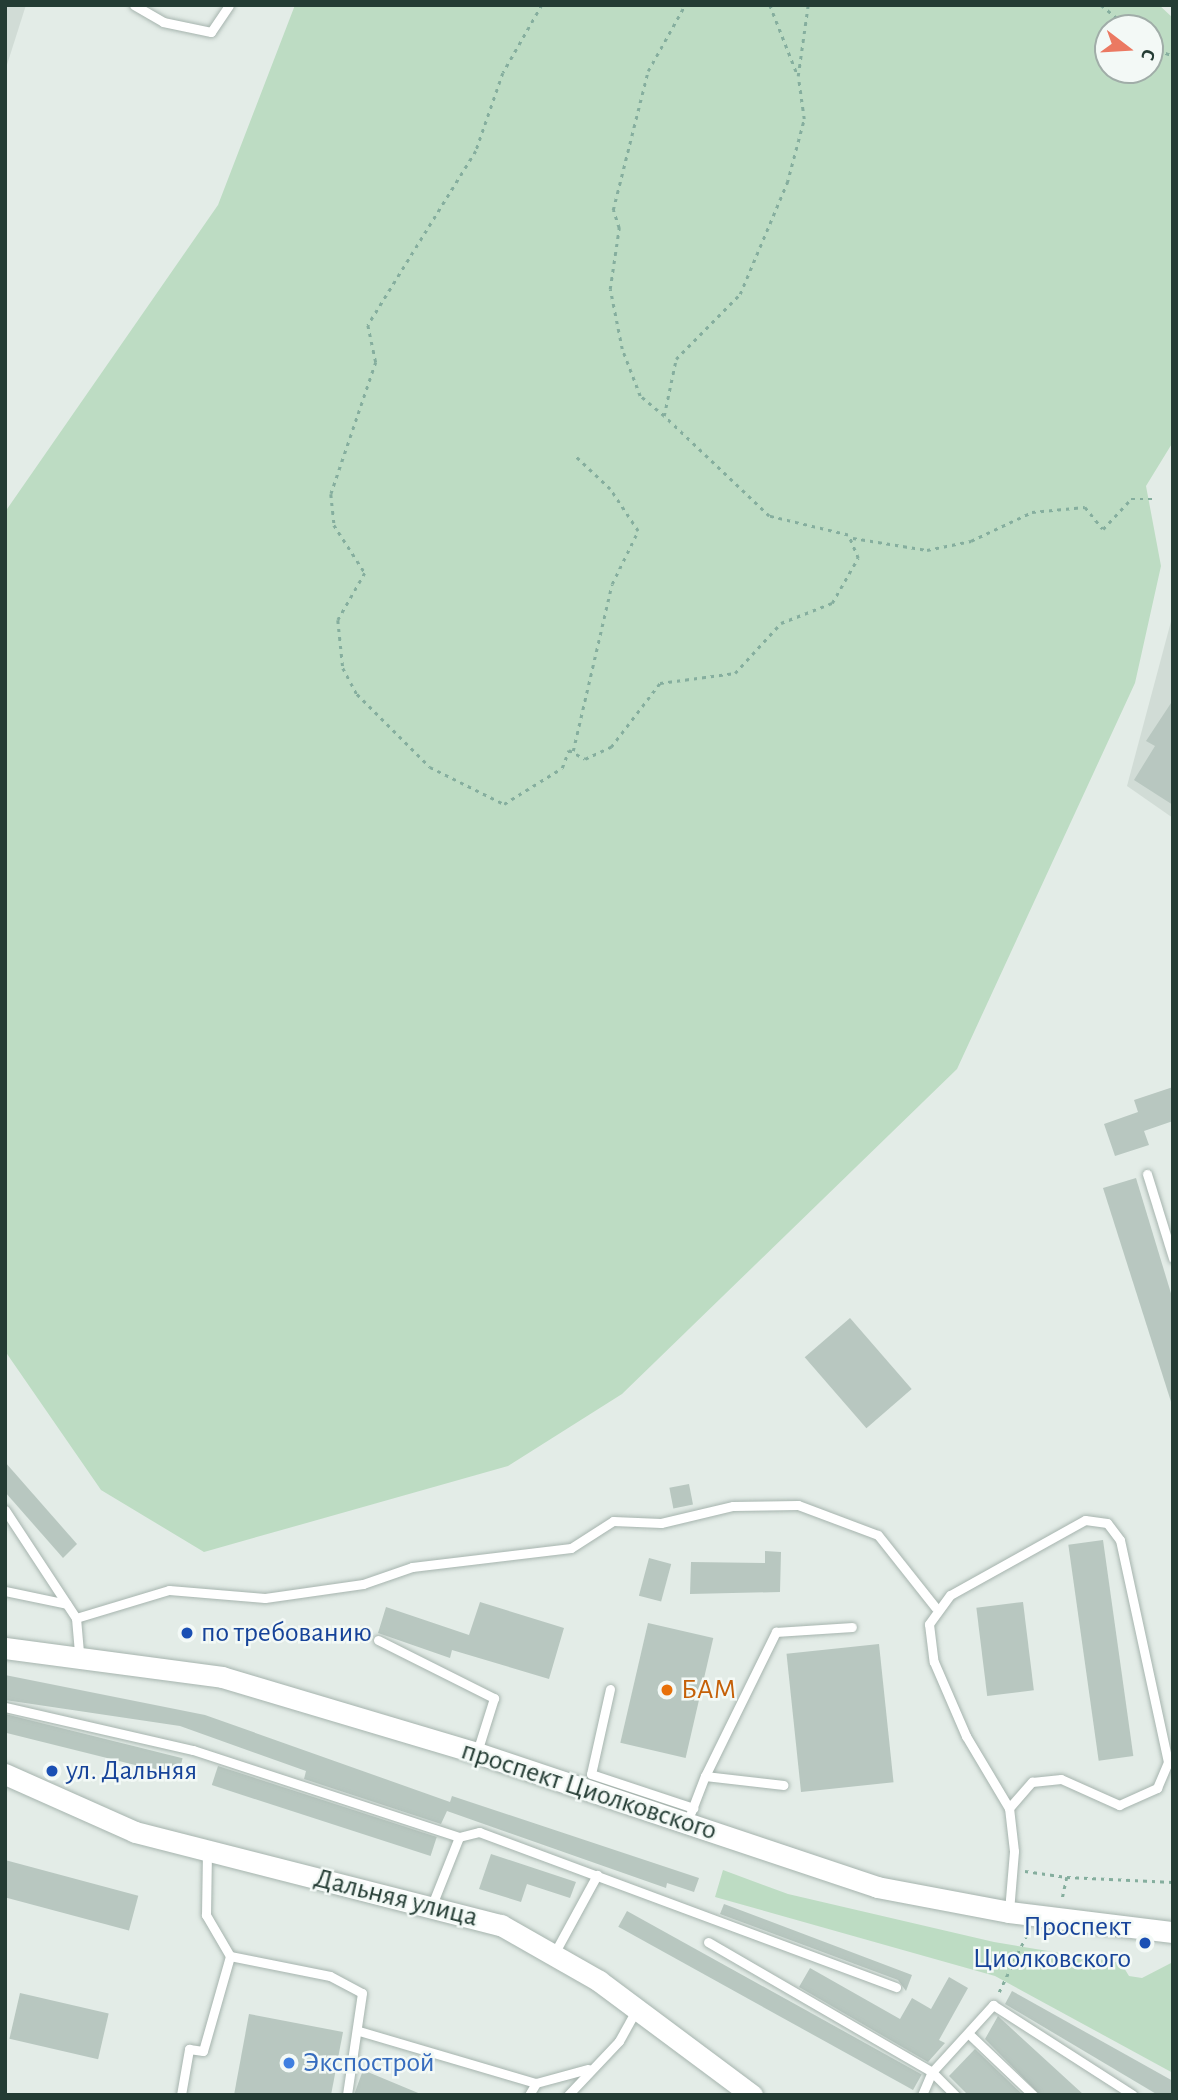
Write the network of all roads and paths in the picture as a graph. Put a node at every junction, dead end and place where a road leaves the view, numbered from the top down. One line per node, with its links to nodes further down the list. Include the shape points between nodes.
1 (134, 5): 2 (lane, via 163,22 211,32)
2 (229, 5)
3 (542, 5): 12 (path, via 503,72 476,151 368,325 376,362 331,494 331,514 365,573 338,620 339,643 343,668 372,716 387,721 429,767 505,804 562,768)
4 (685, 5): 8 (path, via 648,71 613,210 619,228 610,289 622,349 640,397)
5 (769, 5): 7 (path)
6 (808, 5): 7 (path)
7 (798, 76): 8 (path, via 804,119 787,183 740,294 677,359)
8 (664, 416): 11 (path, via 769,516)
9 (575, 456): 12 (path, via 610,489 638,531 612,584)
10 (1154, 499): 11 (path, via 1131,499 1103,529 1084,507 1032,512 971,541 935,549 895,550)
11 (853, 538): 12 (path, via 858,558 832,603 781,623 735,673 660,683 611,747 585,759)
12 (573, 751)
13 (1147, 1174): 14 (lane)
14 (1173, 1258)
15 (5, 1510): 17 (lane)
16 (5, 1591): 17 (lane)
17 (67, 1604): 19 (lane)
18 (935, 1607): 19 (lane, via 878,1535 798,1505 746,1506 661,1523 613,1521 571,1548 412,1567 363,1584 265,1598 169,1590); 30 (lane, via 929,1624 934,1662 966,1736); 30 (lane, via 1085,1520 1107,1523 1120,1540 1168,1762 1157,1788 1119,1805 1061,1779 1032,1783)
19 (76, 1618): 23 (lane)
20 (852, 1627): 28 (lane, via 776,1632)
21 (378, 1640): 26 (lane, via 494,1698)
22 (5, 1648): 23 (main road, проспект Циолковского)
23 (79, 1657): 26 (main road, проспект Циолковского, via 222,1677)
24 (610, 1689): 31 (lane, via 591,1774)
25 (5, 1707): 32 (lane, via 193,1750)
26 (477, 1753): 31 (main road, проспект Циолковского)
27 (5, 1774): 33 (main road, Дальняя улица, via 135,1832)
28 (705, 1776): 29 (lane); 31 (lane)
29 (783, 1785)
30 (1009, 1808): 38 (lane, via 1014,1851)
31 (690, 1816): 38 (main road, проспект Циолковского, via 877,1887)
32 (458, 1837): 34 (lane, via 479,1832); 37 (lane)
33 (208, 1852): 37 (main road, Дальняя улица); 43 (lane, via 206,1915)
34 (597, 1875): 42 (lane); 44 (lane)
35 (1067, 1877): 36 (path)
36 (1173, 1882)
37 (432, 1905): 42 (main road, Дальняя улица, via 501,1925)
38 (1009, 1912): 39 (main road, проспект Циолковского)
39 (1036, 1916): 40 (main road, проспект Циолковского); 45 (path)
40 (1173, 1932)
41 (708, 1942): 50 (lane)
42 (555, 1952): 46 (main road, Дальняя улица)
43 (230, 1956): 47 (lane, via 347,1982 362,1993); 53 (lane, via 203,2051 189,2049)
44 (896, 1987)
45 (993, 2005): 48 (lane); 52 (lane)
46 (637, 2009): 49 (lane, via 619,2041); 57 (main road, Дальняя улица)
47 (359, 2031): 51 (lane); 54 (lane)
48 (970, 2035): 50 (lane); 60 (lane)
49 (588, 2069): 51 (lane); 56 (lane)
50 (932, 2072): 58 (lane); 59 (lane)
51 (536, 2083): 55 (lane)
52 (1124, 2092): 61 (lane)
53 (181, 2095)
54 (347, 2095)
55 (529, 2095)
56 (568, 2095)
57 (752, 2095)
58 (922, 2095)
59 (955, 2095)
60 (1033, 2095)
61 (1133, 2095)

